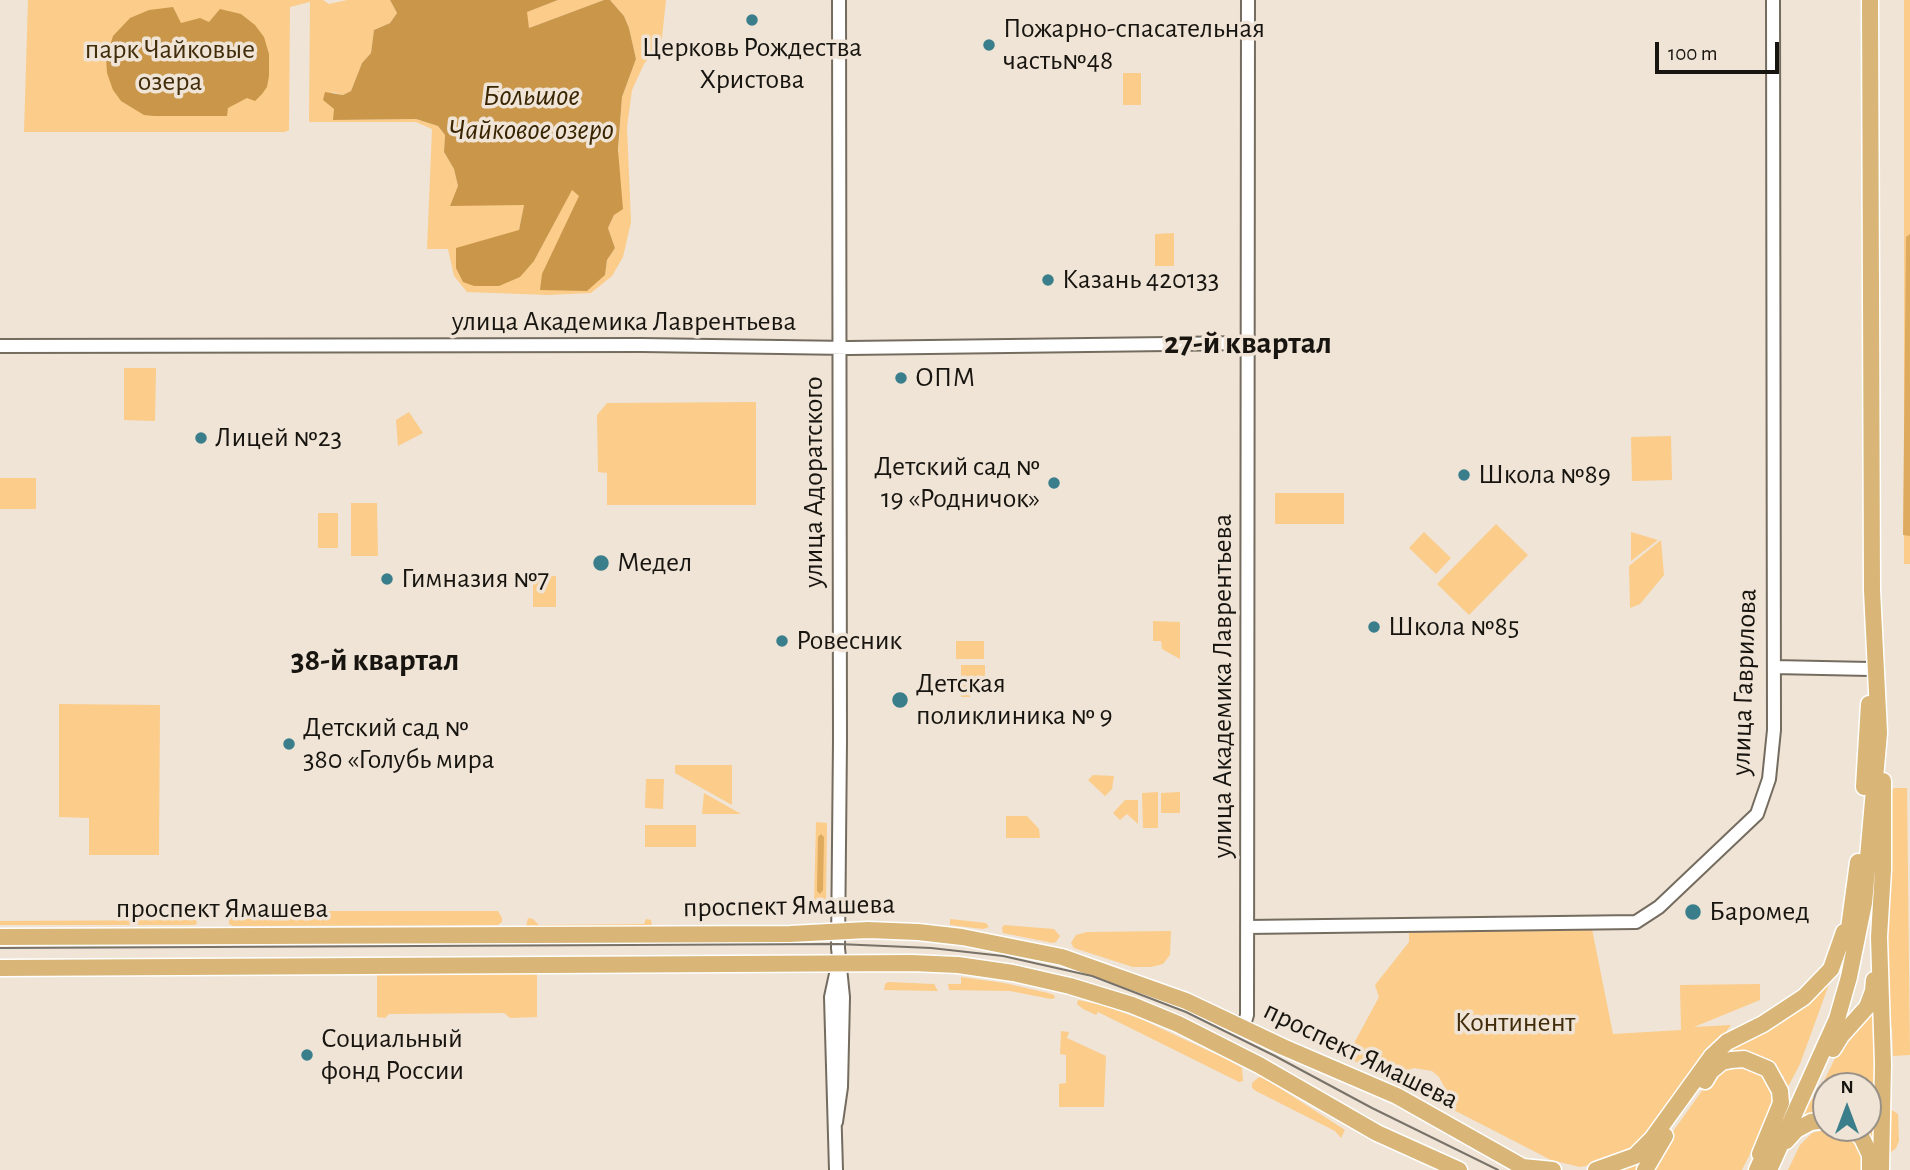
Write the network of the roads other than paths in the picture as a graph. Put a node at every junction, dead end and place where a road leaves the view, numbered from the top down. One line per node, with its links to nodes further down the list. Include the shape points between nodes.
1 (839, 0): 7 (street, улица Адоратского)
2 (1248, 0): 5 (street, улица Академика Лаврентьева)
3 (1773, 0): 9 (street, улица Гаврилова)
4 (1870, 0): 8 (main road)
5 (1248, 343): 7 (street, улица Академика Лаврентьева); 13 (street, улица Академика Лаврентьева)
6 (0, 346): 7 (street, улица Академика Лаврентьева)
7 (838, 348): 14 (street, улица Адоратского)
8 (1872, 590): 10 (main road); 11 (main road)
9 (1774, 667): 10 (street); 13 (street, улица Гаврилова, via 1772,755 1757,814 1659,907 1636,922)
10 (1870, 669): 12 (main road, via 1860,849)
11 (1879, 733): 16 (main road, via 1884,802); 20 (main road, via 1860,927 1838,1019)
12 (1850, 913): 28 (main road, via 1831,969 1804,998 1727,1042 1635,1156); 30 (main road, via 1847,948 1828,1016)
13 (1247, 927): 19 (street, улица Академика Лаврентьева)
14 (839, 931): 15 (main road, проспект Ямашева); 17 (street, улица Адоратского); 19 (main road, проспект Ямашева, via 929,933 1062,957 1186,1001)
15 (0, 937)
16 (1879, 937): 20 (main road, via 1870,1001); 33 (main road)
17 (839, 964): 18 (main road, проспект Ямашева); 25 (street, улица Адоратского, via 831,997); 26 (main road, проспект Ямашева, via 958,965 1112,998 1178,1024 1377,1133)
18 (0, 968)
19 (1243, 1028): 24 (main road, проспект Ямашева, via 1397,1096)
20 (1806, 1088): 23 (main road)
21 (1812, 1122): 23 (main road, via 1796,1130)
22 (1864, 1142): 32 (main road)
23 (1779, 1148): 31 (main road)
24 (1526, 1168): 27 (main road)
25 (836, 1170)
26 (1459, 1170)
27 (1553, 1170)
28 (1596, 1170)
29 (1645, 1170): 30 (main road, via 1711,1071 1722,1062 1744,1059 1768,1069 1780,1091 1781,1102)
30 (1755, 1170)
31 (1769, 1170)
32 (1870, 1170)
33 (1881, 1170)

